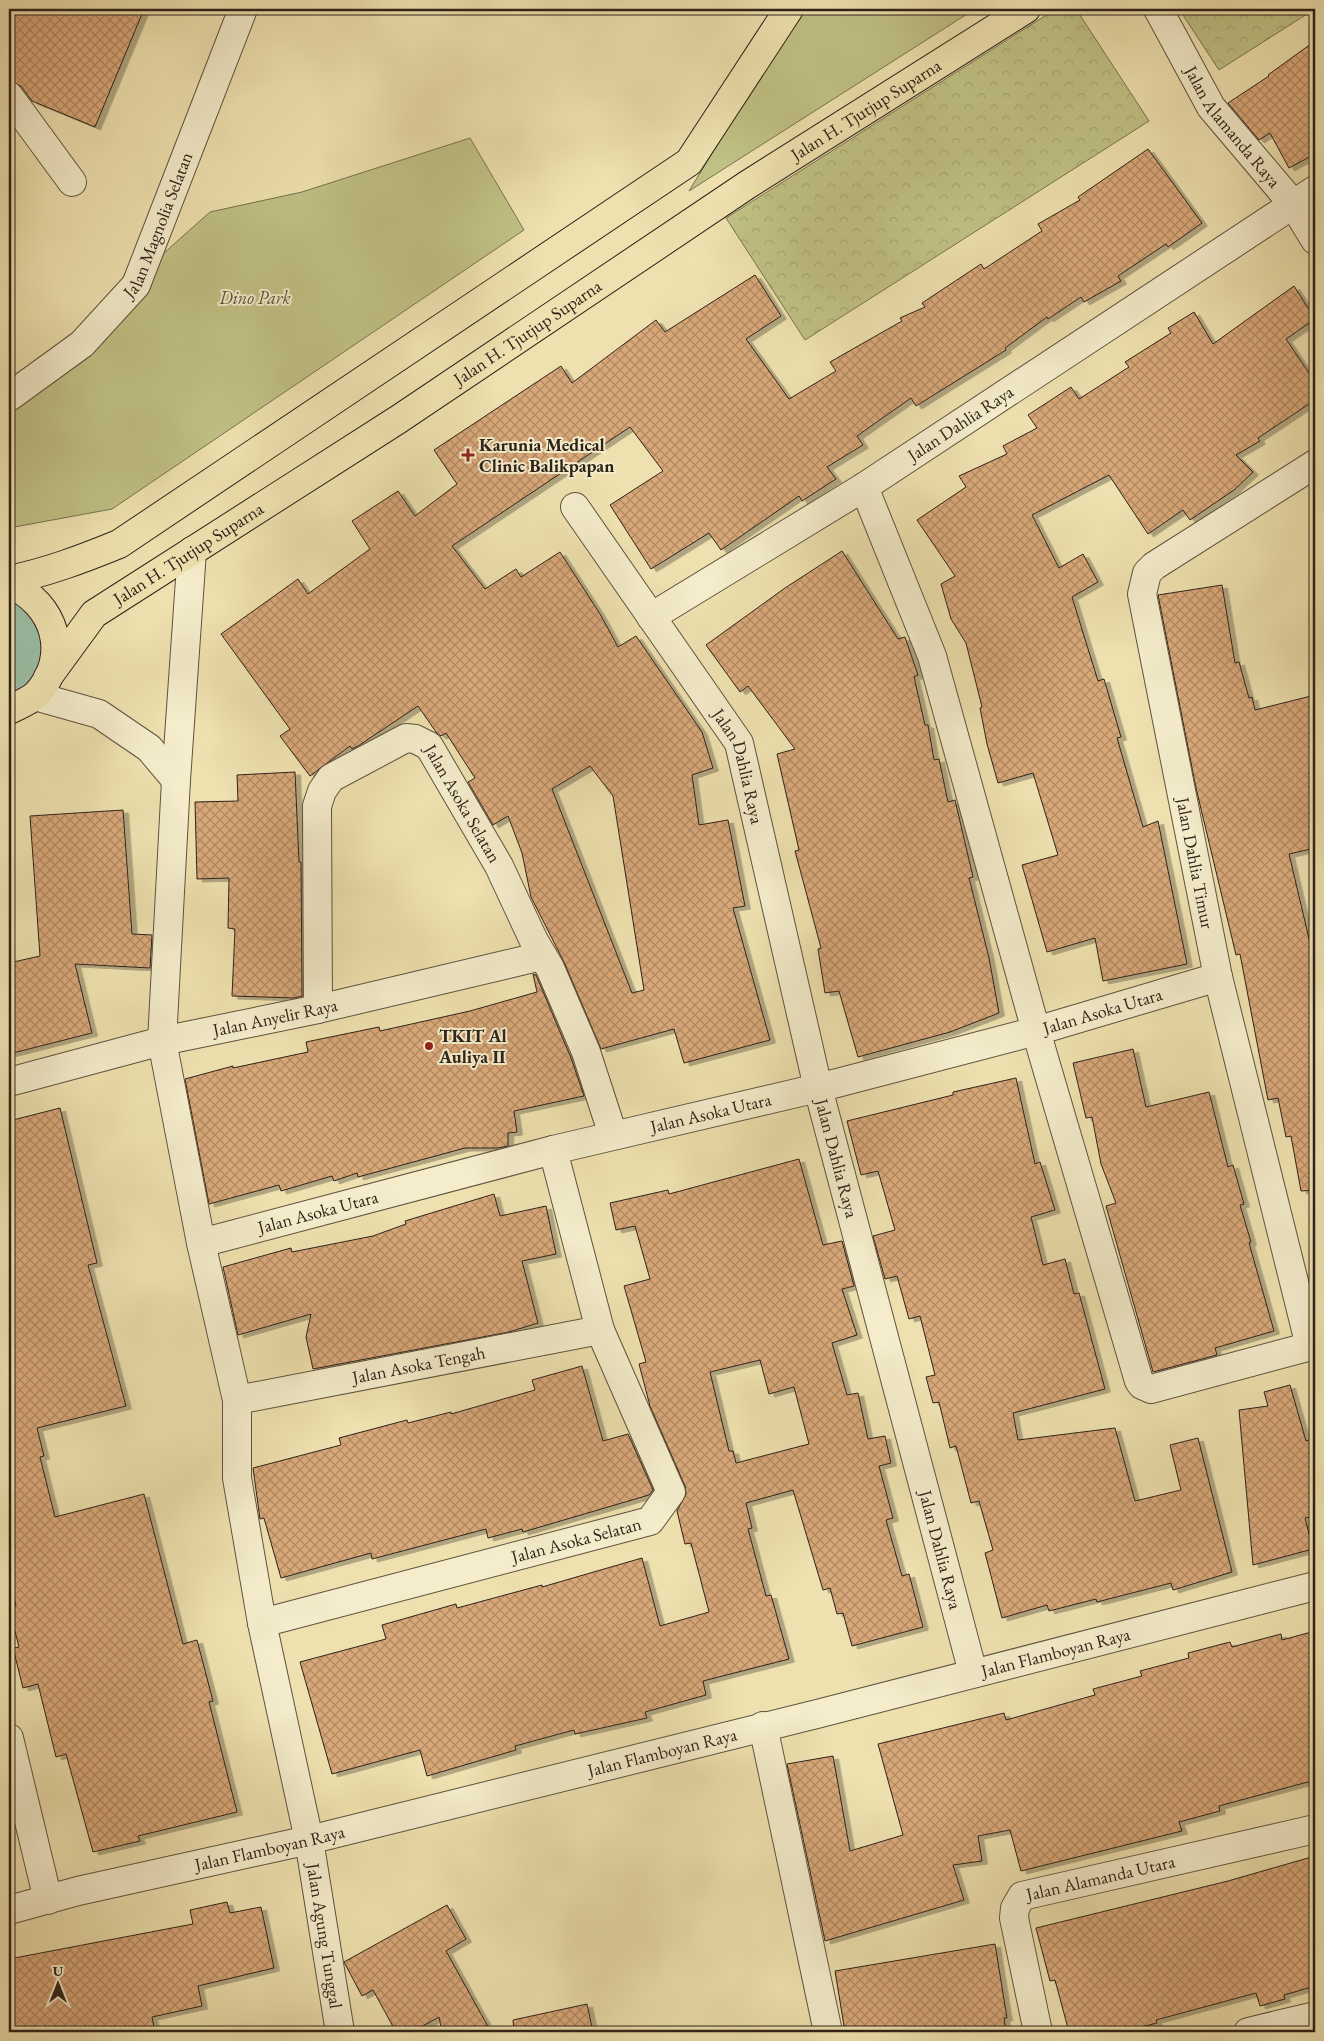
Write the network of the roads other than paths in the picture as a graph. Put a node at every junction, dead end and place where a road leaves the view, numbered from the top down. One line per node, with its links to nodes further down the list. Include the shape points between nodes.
1 (243, 9): 10 (street, Jalan Magnolia Selatan, via 136,285 82,344)
2 (789, 9): 15 (main road, via 688,162 119,544)
3 (1026, 9): 14 (main road, Jalan H. Tjutjup Suparna, via 747,186 399,419)
4 (1158, 9): 8 (street, Jalan Alamanda Raya, via 1211,107)
5 (9, 96): 6 (street)
6 (72, 182)
7 (1315, 190): 8 (street, Jalan Dahlia Raya)
8 (1293, 204): 9 (street, Jalan Alamanda Raya); 12 (street, Jalan Dahlia Raya)
9 (1315, 240)
10 (9, 397)
11 (1315, 464): 21 (street, Jalan Dahlia Timur, via 1154,566 1147,573 1142,594)
12 (864, 487): 16 (street, Jalan Dahlia Raya); 23 (street, via 932,656)
13 (575, 507): 16 (street)
14 (192, 551): 17 (main road, Jalan H. Tjutjup Suparna, via 94,614); 19 (street, Jalan Agung Tunggal)
15 (9, 582): 17 (main road, via 25,590 43,608 54,629 55,654)
16 (651, 617): 26 (street, Jalan Dahlia Raya, via 739,743)
17 (42, 687): 18 (main road); 19 (street, via 99,714 149,748)
18 (9, 710)
19 (176, 780): 24 (street, Jalan Agung Tunggal)
20 (542, 956): 22 (street, Jalan Anyelir Raya); 22 (street, Jalan Asoka Selatan, via 499,866 429,746 406,738 331,778 317,806); 27 (street, Jalan Asoka Selatan, via 586,1052)
21 (1218, 977): 23 (street, Jalan Asoka Utara); 31 (street, Jalan Dahlia Timur)
22 (318, 1010): 24 (street, Jalan Anyelir Raya)
23 (1036, 1031): 26 (street, Jalan Asoka Utara); 31 (street, via 1142,1385 1151,1389)
24 (162, 1041): 25 (street, Jalan Anyelir Raya); 29 (street, Jalan Agung Tunggal)
25 (9, 1082)
26 (818, 1088): 27 (street, Jalan Asoka Utara); 35 (street, Jalan Dahlia Raya)
27 (613, 1136): 28 (street, Jalan Asoka Utara)
28 (553, 1150): 29 (street, Jalan Asoka Utara); 30 (street, Jalan Asoka Selatan)
29 (201, 1242): 32 (street, Jalan Agung Tunggal)
30 (600, 1330): 32 (street, Jalan Asoka Tengah); 34 (street, Jalan Asoka Selatan, via 671,1492 650,1521)
31 (1313, 1346)
32 (237, 1400): 34 (street, Jalan Agung Tunggal, via 237,1478)
33 (1315, 1586): 35 (street, Jalan Flamboyan Raya)
34 (262, 1623): 39 (street, Jalan Agung Tunggal)
35 (973, 1673): 36 (street, Jalan Flamboyan Raya)
36 (763, 1726): 39 (street, Jalan Flamboyan Raya); 45 (street)
37 (9, 1738): 40 (street)
38 (1315, 1829): 46 (street, Jalan Alamanda Utara, via 1022,1896 1014,1918)
39 (309, 1840): 40 (street, Jalan Flamboyan Raya); 44 (street, Jalan Agung Tunggal)
40 (48, 1900): 41 (street, Jalan Flamboyan Raya)
41 (9, 1910)
42 (1315, 2016): 43 (street)
43 (1261, 2031)
44 (340, 2032)
45 (828, 2032)
46 (1038, 2032)

